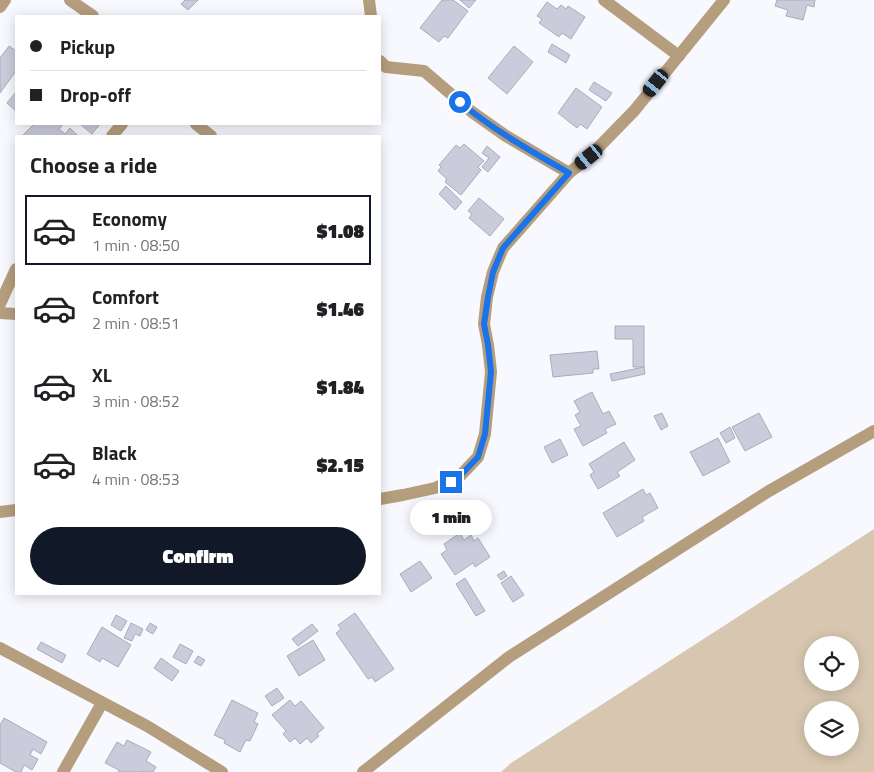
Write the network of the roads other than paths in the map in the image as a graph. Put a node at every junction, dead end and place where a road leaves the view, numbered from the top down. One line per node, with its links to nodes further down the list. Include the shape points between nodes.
1 (5, 0): 6 (street)
2 (70, 0): 7 (street)
3 (369, 0): 8 (street)
4 (604, 0): 9 (street)
5 (724, 0): 9 (street)
6 (0, 7)
7 (92, 15)
8 (371, 15)
9 (679, 56): 15 (street, via 634,110)
10 (381, 62): 15 (street, via 386,67 424,71 506,136)
11 (121, 125): 13 (street)
12 (197, 125): 14 (street)
13 (113, 135)
14 (210, 135)
15 (569, 173): 21 (street, via 503,248 493,272 484,324 491,372 485,434 478,457 451,482)
16 (15, 271): 17 (street)
17 (0, 304)
18 (0, 313): 19 (street)
19 (15, 314)
20 (874, 432): 28 (street, via 769,491 509,657)
21 (381, 499)
22 (15, 510): 23 (street)
23 (0, 512)
24 (0, 648): 25 (street)
25 (102, 703): 26 (street); 27 (street)
26 (63, 772)
27 (222, 772)
28 (363, 772)

